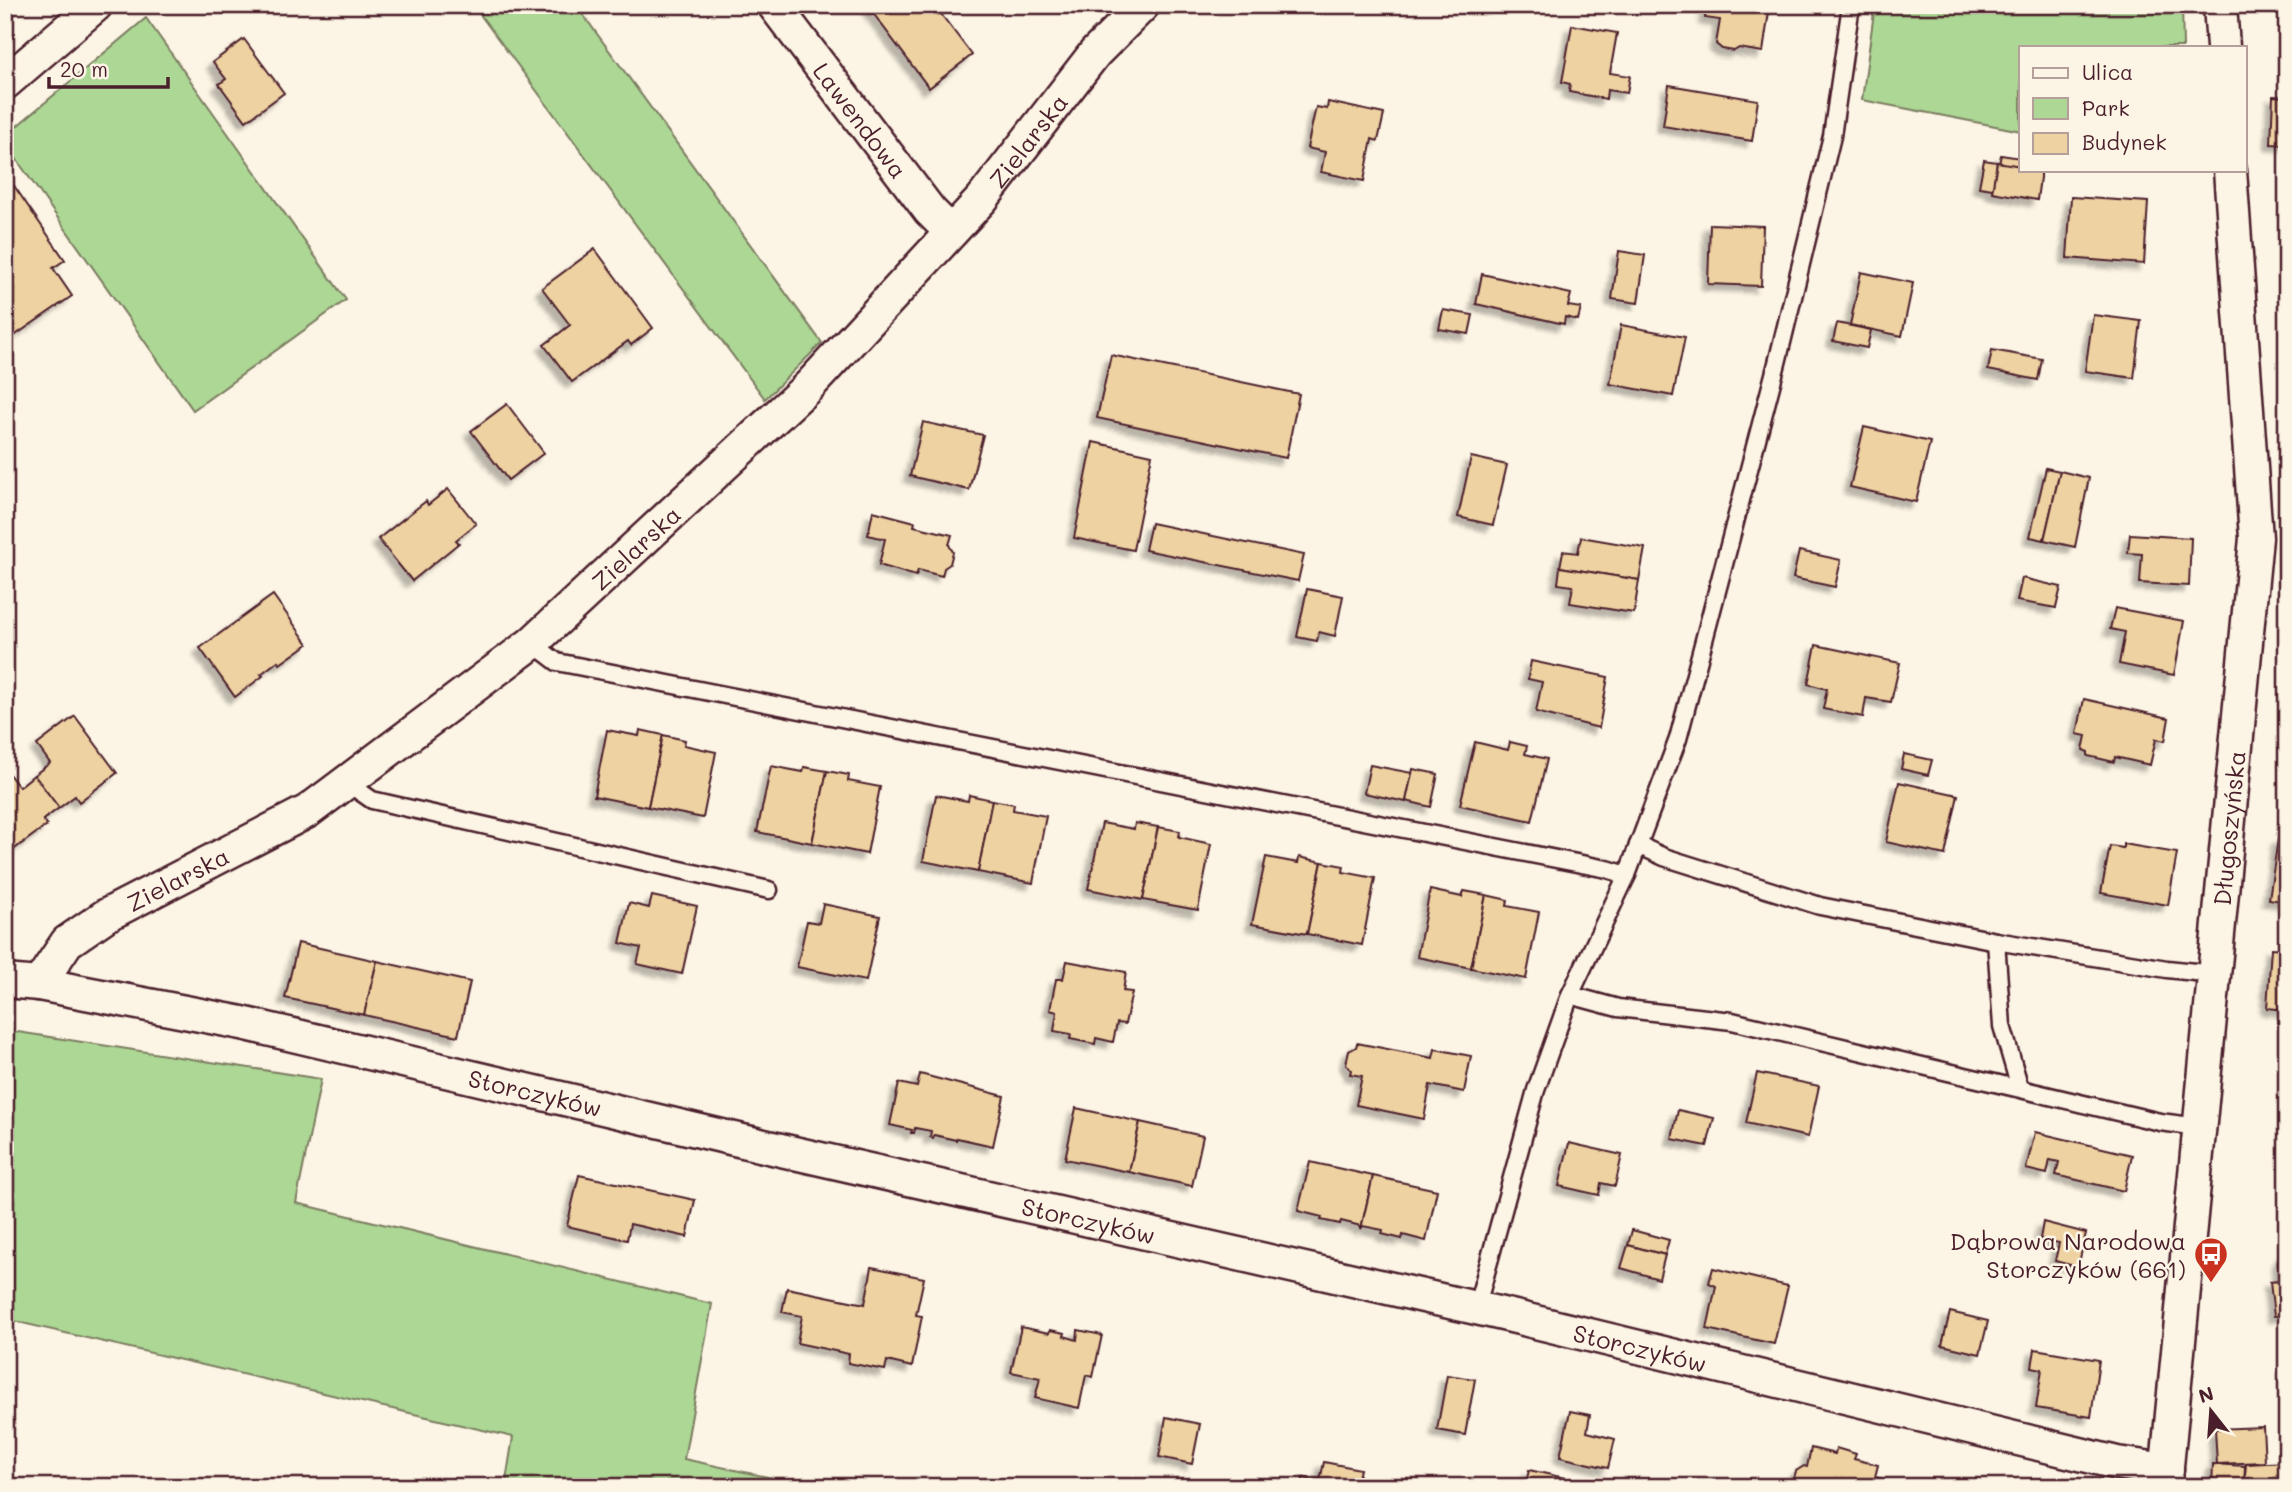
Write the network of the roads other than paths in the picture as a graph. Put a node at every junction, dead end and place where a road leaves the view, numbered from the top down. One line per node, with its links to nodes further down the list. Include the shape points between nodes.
1 (96, 5): 7 (street)
2 (774, 5): 9 (street, Lawendowa, via 930,211)
3 (1143, 5): 9 (street, Zielarska, via 1096,53)
4 (1851, 5): 12 (lane, via 1832,136 1777,363 1678,739)
5 (2220, 5): 6 (street)
6 (2223, 46)
7 (5, 83)
8 (2230, 172): 16 (street, Długoszyńska, via 2256,538)
9 (951, 232): 10 (street, Zielarska, via 809,386)
10 (532, 643): 11 (street, Zielarska); 13 (lane, via 557,662)
11 (346, 782): 14 (lane, via 372,800); 18 (street, Zielarska, via 308,811 105,916 67,942)
12 (1638, 845): 13 (lane); 15 (lane, via 1820,906)
13 (1627, 875): 19 (lane)
14 (769, 890)
15 (1996, 941): 16 (lane); 20 (lane, via 2002,1026)
16 (2214, 974): 21 (street, Długoszyńska)
17 (5, 981): 18 (street, Storczyków)
18 (39, 984): 22 (street, Storczyków, via 242,1023)
19 (1570, 995): 20 (lane, via 1618,1007 1732,1021); 22 (lane, via 1535,1090)
20 (2020, 1088): 21 (lane)
21 (2199, 1127): 23 (street, Długoszyńska)
22 (1476, 1309): 23 (street, Storczyków)
23 (2166, 1478)

